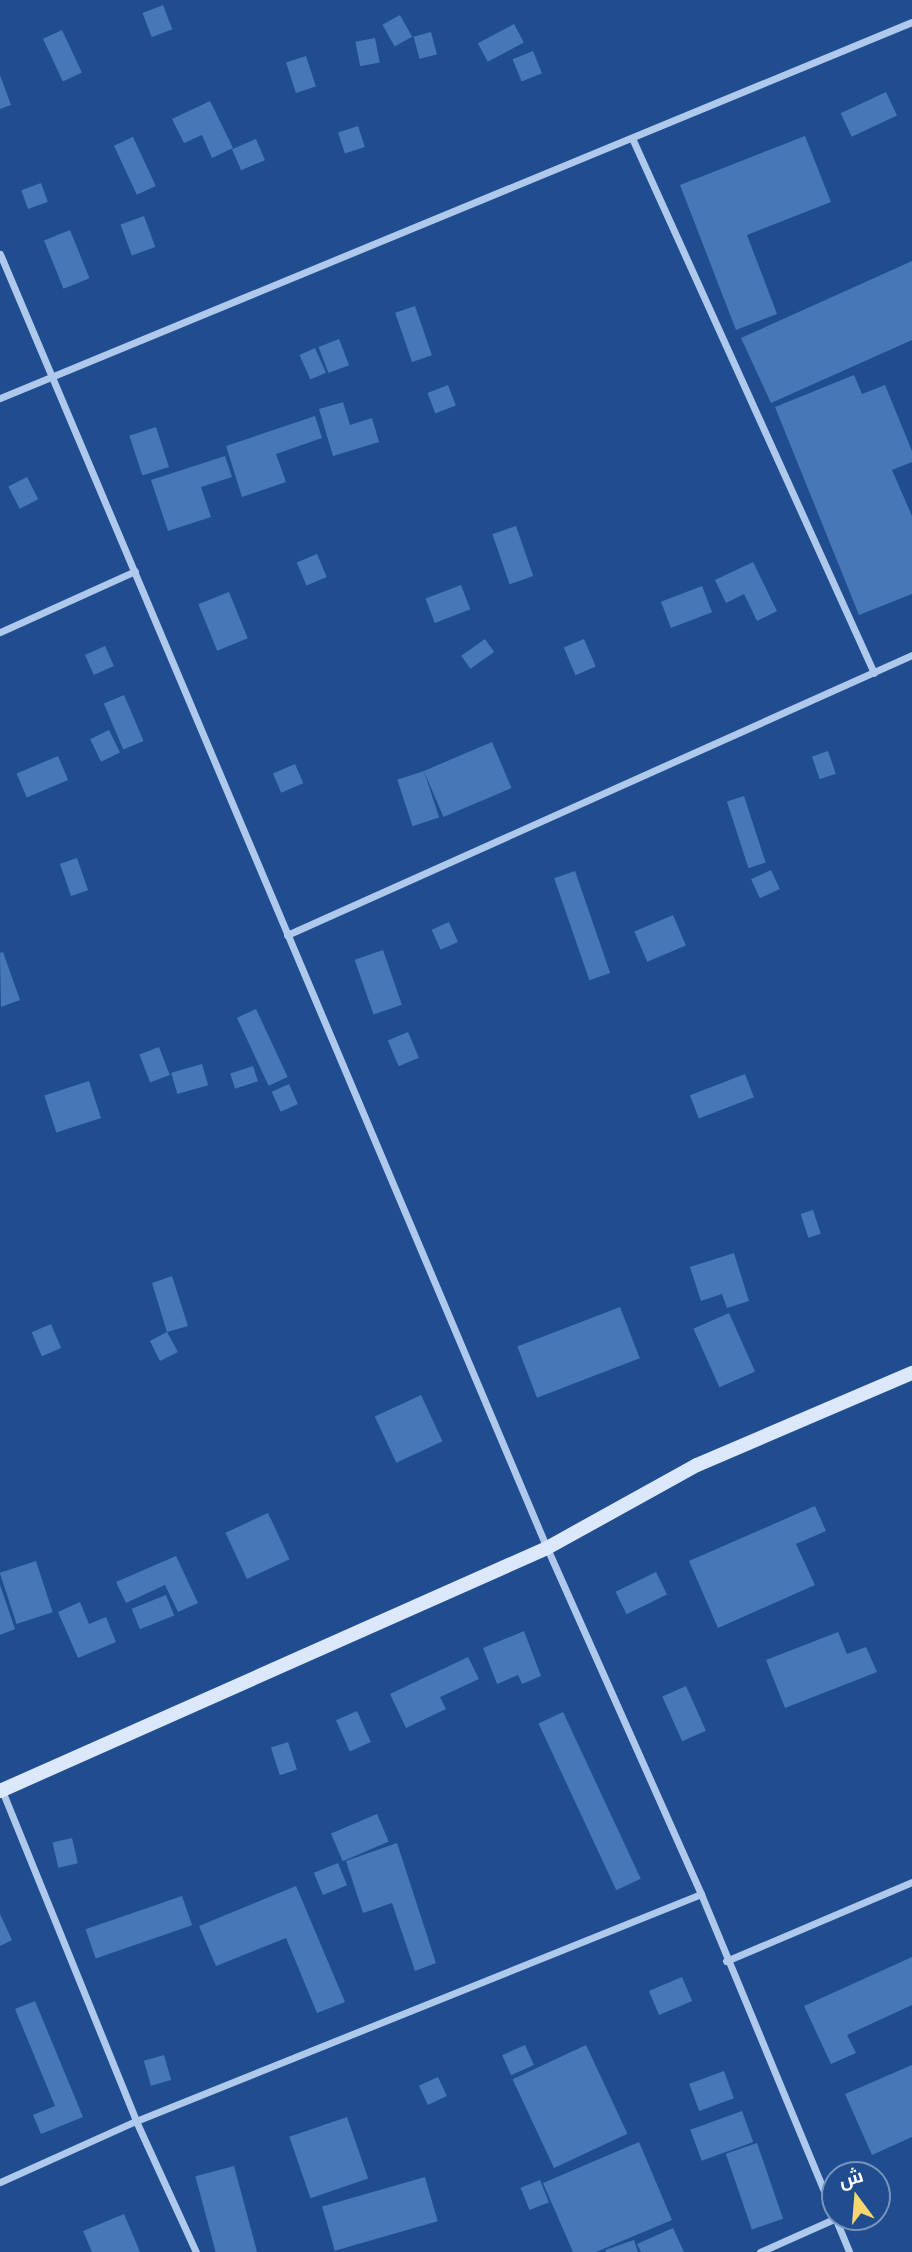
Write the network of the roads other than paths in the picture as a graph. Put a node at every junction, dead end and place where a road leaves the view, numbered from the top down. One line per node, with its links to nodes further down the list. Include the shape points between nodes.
1 (912, 22): 2 (street)
2 (632, 138): 4 (street); 9 (street)
3 (0, 254): 4 (street)
4 (54, 376): 5 (street); 6 (street)
5 (0, 398)
6 (135, 571): 7 (street); 10 (street)
7 (0, 632)
8 (912, 655): 9 (street)
9 (874, 673): 10 (street)
10 (287, 935): 12 (street)
11 (912, 1373): 12 (street, via 697,1465)
12 (547, 1548): 13 (street); 15 (street)
13 (1, 1790): 17 (street)
14 (912, 1882): 16 (street)
15 (701, 1894): 16 (street); 17 (street)
16 (726, 1961): 19 (street)
17 (136, 2122): 18 (street); 22 (street)
18 (0, 2182)
19 (821, 2188)
20 (821, 2225): 23 (street)
21 (839, 2231): 24 (street)
22 (196, 2252)
23 (760, 2252)
24 (849, 2252)

